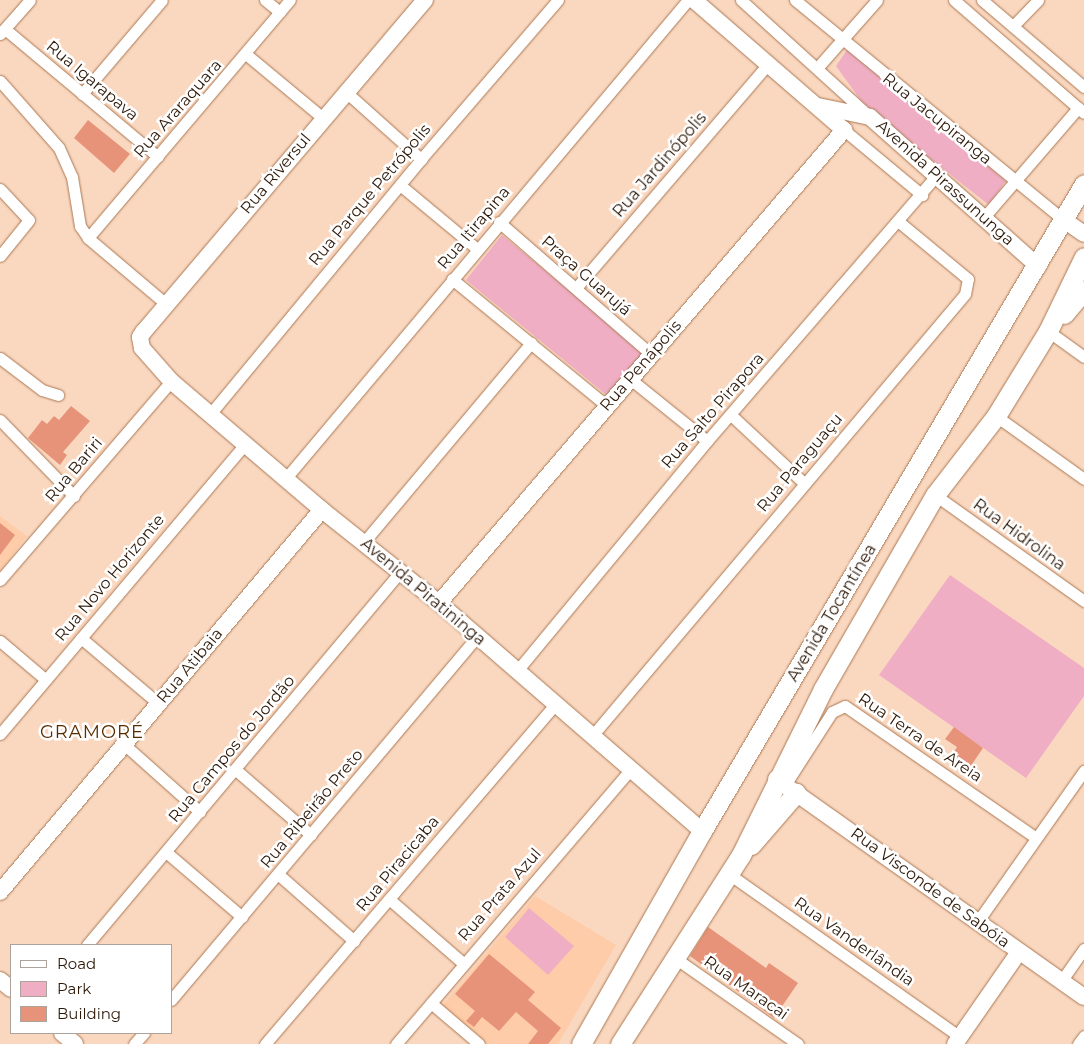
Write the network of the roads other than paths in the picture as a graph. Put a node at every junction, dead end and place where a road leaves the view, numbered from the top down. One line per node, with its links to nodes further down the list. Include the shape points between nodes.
1 (30, 0): 17 (street)
2 (162, 0): 25 (street)
3 (265, 0): 15 (street)
4 (290, 0): 15 (street, Rua Araraquara)
5 (425, 0): 24 (street, Rua Riversul)
6 (558, 0): 32 (street, Rua Parque Petrópolis)
7 (688, 0): 42 (street, Rua Itirapina)
8 (694, 0): 20 (street, Avenida Pirassununga)
9 (741, 0): 21 (street)
10 (795, 0): 18 (street, Rua Jacupiranga)
11 (877, 0): 18 (street)
12 (954, 0): 27 (street)
13 (982, 0): 16 (street)
14 (1038, 0): 16 (street)
15 (280, 12): 19 (street, Rua Araraquara)
16 (1012, 26): 23 (street)
17 (3, 31): 25 (street, Rua Igarapava)
18 (841, 40): 21 (street); 34 (street, Rua Jacupiranga)
19 (247, 54): 29 (street); 31 (street, Rua Araraquara)
20 (769, 63): 26 (street, Avenida Pirassununga); 50 (street, Rua Jardinópolis)
21 (818, 67): 28 (street)
22 (0, 81): 44 (street, via 59,148 72,178 80,226)
23 (1084, 87)
24 (346, 92): 29 (street, Rua Riversul); 32 (street)
25 (82, 94): 31 (street, Rua Igarapava)
26 (818, 106): 28 (street, Avenida Pirassununga); 30 (street, Avenida Pirassununga)
27 (1081, 110): 34 (street)
28 (870, 117): 33 (street, Avenida Pirassununga)
29 (323, 118): 52 (street, Rua Riversul)
30 (844, 130): 38 (street, Avenida Pirassununga); 56 (street, Rua Penápolis)
31 (158, 157): 44 (street, Rua Araraquara)
32 (421, 159): 35 (street, Rua Parque Petrópolis)
33 (937, 175): 38 (street, Rua Salto Pirapora); 39 (street, Avenida Pirassununga)
34 (1014, 182): 39 (street); 40 (street, Rua Jacupiranga)
35 (400, 184): 45 (street); 63 (street, Rua Parque Petrópolis)
36 (1084, 184): 40 (main road, Avenida Tocantínea)
37 (0, 188): 46 (street, via 29,220)
38 (922, 195): 41 (street, Rua Salto Pirapora)
39 (985, 216): 48 (street, Avenida Pirassununga)
40 (1064, 220): 43 (street, Rua Jacupiranga); 48 (main road, Avenida Tocantínea)
41 (898, 221): 64 (street, Rua Salto Pirapora); 71 (street, Rua Paraguaçu, via 968,279 968,289)
42 (499, 222): 45 (street, Rua Itirapina); 50 (street, Praça Guarujá)
43 (1084, 234)
44 (88, 238): 52 (street)
45 (477, 248): 49 (street, Rua Itirapina)
46 (0, 256)
47 (1084, 257): 53 (main road, Avenida Tocantínea)
48 (1038, 266): 95 (main road, Avenida Tocantínea)
49 (452, 279): 54 (street); 69 (street, Rua Itirapina)
50 (576, 288): 56 (street, Praça Guarujá)
51 (1084, 290): 53 (main road)
52 (166, 304): 55 (street, Rua Riversul, via 140,337)
53 (1048, 332): 57 (street); 65 (main road, Avenida Tocantínea)
54 (531, 343): 62 (street); 75 (street)
55 (145, 353): 60 (street, Avenida Piratininga)
56 (652, 354): 59 (street, Rua Penápolis)
57 (1084, 357)
58 (0, 358): 61 (street, via 42,390)
59 (629, 378): 62 (street, Rua Penápolis); 67 (street)
60 (171, 380): 63 (street, Avenida Piratininga); 73 (street, Rua Bariri)
61 (58, 395)
62 (607, 406): 79 (street, Rua Penápolis)
63 (211, 414): 68 (street, Avenida Piratininga)
64 (731, 415): 67 (street, Rua Salto Pirapora); 71 (street)
65 (996, 416): 70 (street); 72 (main road, Avenida Tocantínea)
66 (0, 420): 73 (street)
67 (707, 441): 83 (street, Rua Salto Pirapora)
68 (246, 444): 69 (street, Avenida Piratininga); 81 (street, Rua Novo Horizonte)
69 (286, 478): 74 (street, Avenida Piratininga)
70 (1084, 479)
71 (804, 483): 88 (street, Rua Paraguaçu)
72 (935, 494): 78 (street, Rua Hidrolina); 93 (main road, Avenida Tocantínea, via 823,689)
73 (74, 496): 77 (street, Rua Bariri)
74 (322, 510): 75 (street, Avenida Piratininga); 85 (street, Rua Atibaia)
75 (364, 542): 76 (street, Avenida Piratininga)
76 (400, 572): 79 (street, Avenida Piratininga); 91 (street, Rua Campos do Jordão)
77 (0, 580)
78 (1084, 601)
79 (439, 603): 80 (street, Avenida Piratininga)
80 (478, 637): 83 (street, Avenida Piratininga); 96 (street, Rua Ribeirão Preto)
81 (81, 638): 84 (street, Rua Novo Horizonte); 85 (street)
82 (0, 641): 84 (street)
83 (516, 672): 86 (street, Avenida Piratininga)
84 (45, 679): 87 (street, Rua Novo Horizonte)
85 (158, 704): 89 (street, Rua Atibaia)
86 (555, 704): 88 (street, Avenida Piratininga); 102 (street, Rua Piracicaba)
87 (0, 734)
88 (592, 736): 90 (street, Avenida Piratininga)
89 (126, 746): 94 (street); 101 (street, Rua Atibaia)
90 (631, 769): 95 (street, Avenida Piratininga); 110 (street, Rua Prata Azul)
91 (236, 770): 94 (street, Rua Campos do Jordão); 96 (street)
92 (1084, 771): 97 (street)
93 (786, 786): 97 (street, Rua Terra de Areia, via 832,712 845,706); 99 (main road, Avenida Tocantínea); 104 (street, Rua Visconde de Sabóia)
94 (200, 812): 98 (street, Rua Campos do Jordão)
95 (702, 830): 126 (main road, Avenida Tocantínea)
96 (311, 835): 100 (street, Rua Ribeirão Preto)
97 (1035, 838): 104 (street)
98 (166, 852): 103 (street); 106 (street, Rua Campos do Jordão)
99 (729, 874): 109 (main road, Avenida Tocantínea); 120 (street, Rua Vanderlândia)
100 (279, 875): 103 (street, Rua Ribeirão Preto); 105 (street)
101 (0, 892)
102 (389, 900): 105 (street, Rua Piracicaba); 110 (street)
103 (242, 917): 115 (street, Rua Ribeirão Preto)
104 (978, 921): 108 (street, Rua Visconde de Sabóia)
105 (354, 941): 123 (street, Rua Piracicaba)
106 (88, 944)
107 (1084, 949): 112 (street)
108 (1019, 952): 112 (street, Rua Visconde de Sabóia); 120 (street)
109 (676, 958): 127 (main road, Avenida Tocantínea); 128 (street, Rua Maracai)
110 (463, 963): 116 (street, Rua Prata Azul)
111 (0, 980): 113 (street)
112 (1062, 980): 114 (street, Rua Visconde de Sabóia)
113 (10, 988)
114 (1084, 997)
115 (172, 999)
116 (431, 1003): 124 (street, Rua Prata Azul); 125 (street)
117 (63, 1034): 121 (street)
118 (143, 1034): 122 (street)
119 (1084, 1036): 129 (street)
120 (957, 1040)
121 (75, 1044)
122 (134, 1044)
123 (265, 1044)
124 (396, 1044)
125 (479, 1044)
126 (581, 1044)
127 (621, 1044)
128 (798, 1044)
129 (1078, 1044)

